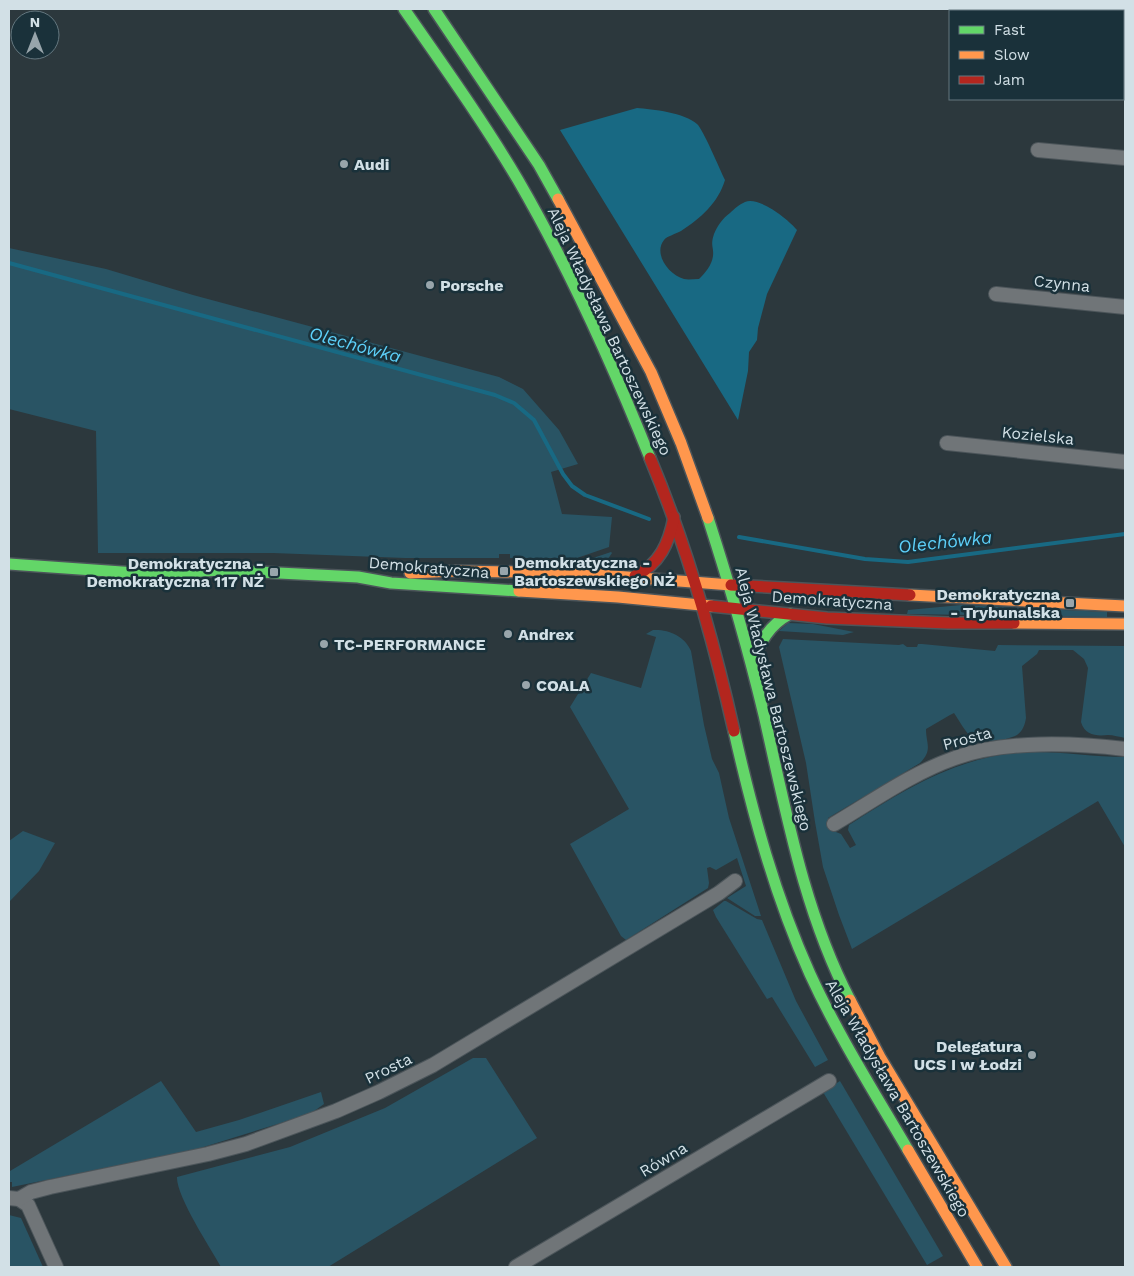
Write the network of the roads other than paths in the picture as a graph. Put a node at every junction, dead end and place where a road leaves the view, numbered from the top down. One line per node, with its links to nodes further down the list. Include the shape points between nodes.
1 (404, 9): 9 (main road, Aleja Władysława Bartoszewskiego, via 475,112 545,227 625,395)
2 (434, 9): 14 (main road, Aleja Władysława Bartoszewskiego, via 539,165 629,328 681,443)
3 (1038, 150): 4 (street)
4 (1125, 158)
5 (996, 294): 6 (street, Czynna)
6 (1125, 308)
7 (946, 443): 8 (street, Kozielska)
8 (1125, 462)
9 (674, 517): 11 (main road, via 669,540 660,559); 13 (main road, Aleja Władysława Bartoszewskiego)
10 (9, 564): 12 (main road, Demokratyczna, via 150,574 222,570)
11 (635, 576): 12 (main road, Demokratyczna, via 456,571); 13 (main road, Demokratyczna)
12 (358, 577): 15 (main road, Demokratyczna, via 391,583)
13 (695, 582): 14 (main road, Demokratyczna); 15 (main road, Aleja Władysława Bartoszewskiego)
14 (730, 585): 16 (main road, Demokratyczna); 17 (main road, Aleja Władysława Bartoszewskiego)
15 (702, 604): 17 (main road, Demokratyczna); 28 (main road, Aleja Władysława Bartoszewskiego, via 761,842 804,962 848,1049)
16 (1125, 606)
17 (737, 608): 18 (main road, Demokratyczna); 20 (main road, Aleja Władysława Bartoszewskiego)
18 (790, 614): 19 (main road, Demokratyczna, via 948,623); 20 (main road, via 777,621 766,633)
19 (1125, 624)
20 (752, 664): 29 (main road, Aleja Władysława Bartoszewskiego, via 792,841 832,960 880,1057)
21 (1125, 749): 22 (street, Prosta, via 1038,745 976,751 934,766)
22 (834, 824)
23 (735, 881): 25 (street, Prosta, via 496,1029 380,1092 246,1144 50,1187)
24 (829, 1081): 27 (street, Równa)
25 (14, 1199): 26 (street, via 25,1202 30,1208)
26 (56, 1267)
27 (516, 1267)
28 (977, 1267)
29 (1006, 1267)

